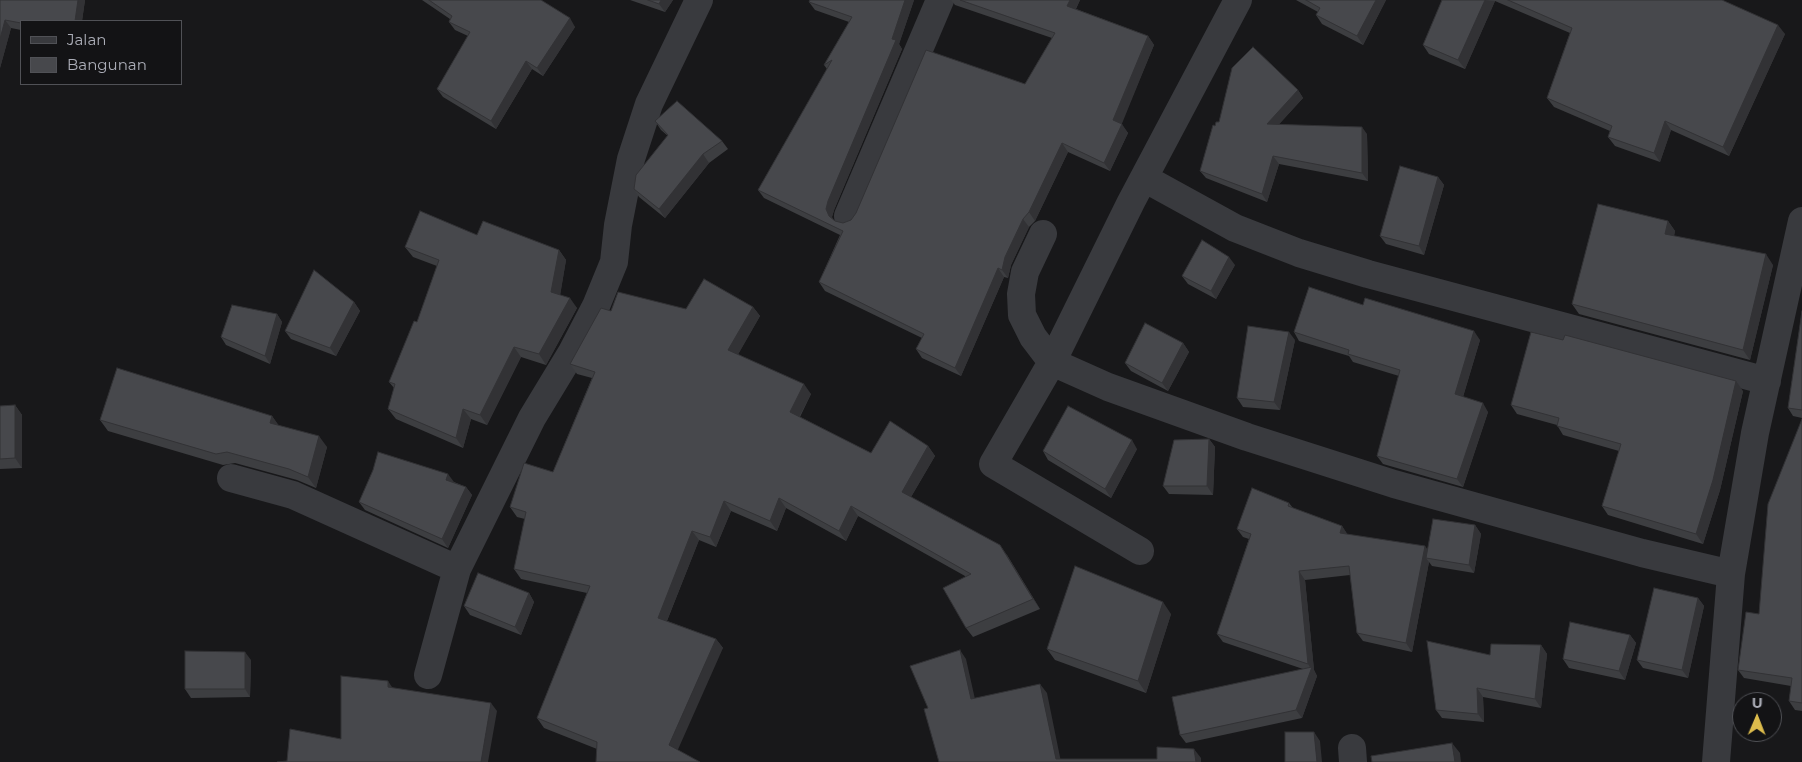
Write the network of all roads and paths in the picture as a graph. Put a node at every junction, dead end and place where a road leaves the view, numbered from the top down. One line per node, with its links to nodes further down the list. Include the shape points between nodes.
1 (699, 0): 13 (street, via 649,104 631,159 614,262 596,306 528,426)
2 (940, 0): 5 (street)
3 (1238, 0): 4 (street)
4 (1144, 178): 9 (street); 10 (street, via 1235,228 1299,253)
5 (848, 216)
6 (1802, 222): 8 (street)
7 (1043, 234): 9 (street, via 1025,272 1022,315 1033,337)
8 (1797, 278): 10 (street)
9 (1052, 362): 12 (street, via 993,464); 14 (street, via 1108,387 1247,437 1385,481 1642,553)
10 (1767, 381): 14 (street)
11 (231, 478): 13 (street, via 293,495)
12 (1140, 551)
13 (457, 569): 15 (street)
14 (1731, 574): 16 (street)
15 (428, 675)
16 (1716, 762)

